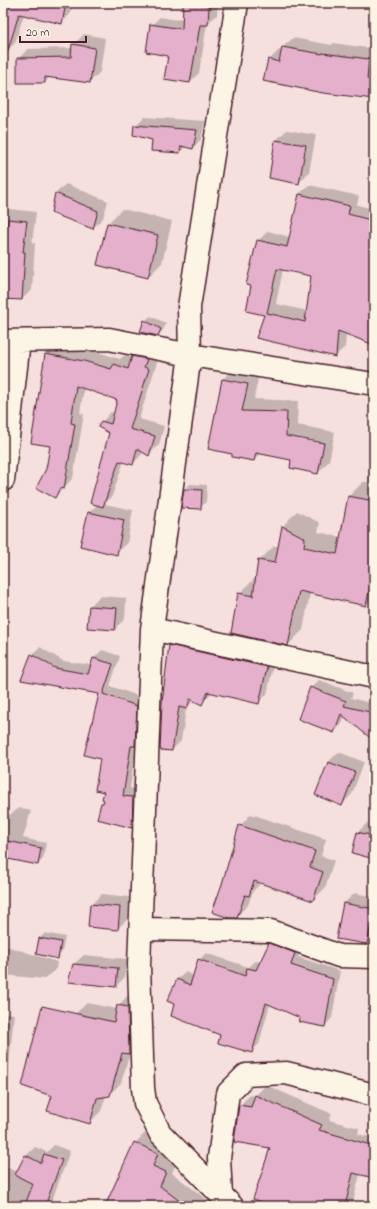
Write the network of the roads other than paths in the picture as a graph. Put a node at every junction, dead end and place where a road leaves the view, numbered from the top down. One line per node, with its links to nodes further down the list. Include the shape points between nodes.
1 (237, 3): 3 (street, via 189,307)
2 (11, 341): 3 (street, via 109,339); 5 (street)
3 (190, 355): 4 (street); 6 (street)
4 (374, 384)
5 (3, 480)
6 (152, 629): 7 (street); 8 (street)
7 (374, 677)
8 (141, 929): 9 (street, via 271,931 339,956); 11 (street, via 139,965 145,1103 160,1133)
9 (374, 957)
10 (374, 1095): 11 (street, via 286,1073 246,1075 228,1093 219,1158)
11 (227, 1200)

